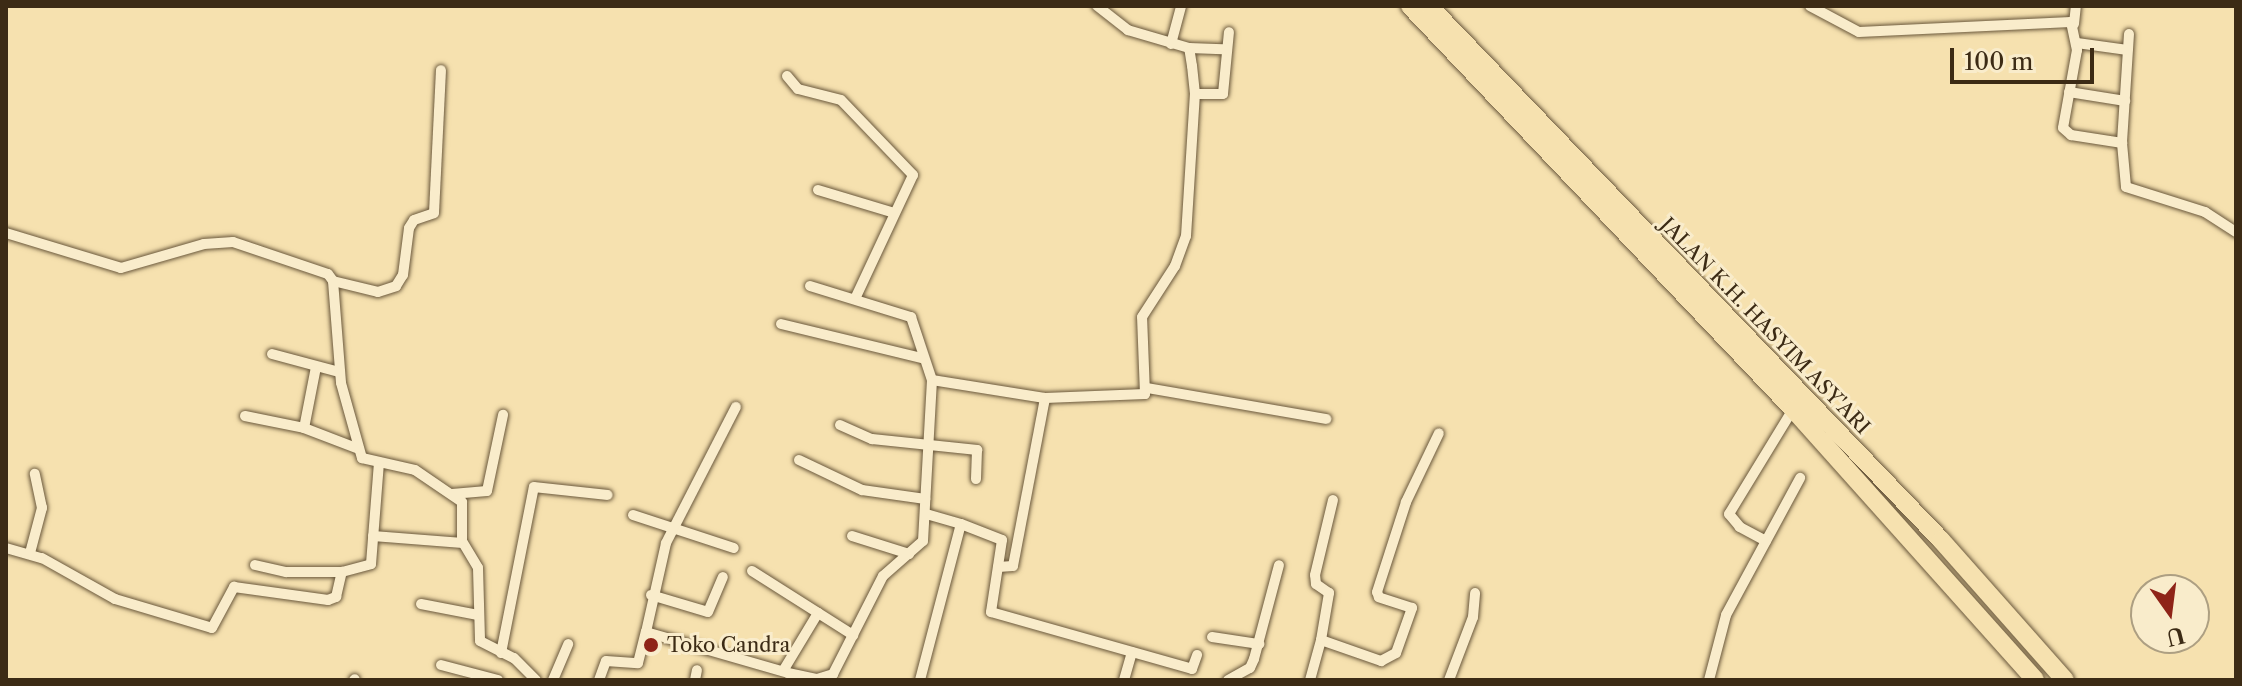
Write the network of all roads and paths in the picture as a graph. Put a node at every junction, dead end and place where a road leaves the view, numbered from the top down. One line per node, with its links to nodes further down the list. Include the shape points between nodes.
1 (1097, 6): 11 (street, via 1117,25)
2 (1181, 6): 11 (street)
3 (1410, 6): 37 (highway, JALAN K.H. HASYIM ASY'ARI)
4 (1429, 6): 100 (highway, JALAN K.H. HASYIM ASY'ARI, via 1941,540)
5 (1810, 6): 7 (street, via 1859,32)
6 (2076, 6): 7 (street)
7 (2074, 24): 10 (street)
8 (1229, 32): 13 (street)
9 (2129, 34): 14 (street)
10 (2077, 43): 14 (street); 17 (street)
11 (1171, 44): 12 (street)
12 (1189, 48): 13 (street); 18 (street)
13 (1223, 49): 18 (street, via 1223,94)
14 (2128, 50): 19 (street)
15 (441, 70): 25 (street, via 434,213 414,220 409,228 403,275 396,286 378,292)
16 (787, 76): 22 (street, via 798,89 836,97 911,170 911,187)
17 (2069, 92): 19 (street); 20 (street, via 2064,131)
18 (1195, 94): 34 (street, via 1183,247 1140,327)
19 (2125, 101): 20 (street)
20 (2122, 143): 23 (street, via 2128,189 2189,206)
21 (818, 190): 22 (street)
22 (894, 213): 27 (street)
23 (2236, 232)
24 (6, 233): 25 (street, via 121,268 204,244 233,242 270,250)
25 (333, 281): 32 (street)
26 (810, 286): 27 (street)
27 (855, 299): 30 (street, via 911,317)
28 (781, 324): 30 (street)
29 (272, 354): 31 (street)
30 (922, 358): 33 (street)
31 (316, 367): 32 (street); 42 (street)
32 (339, 372): 45 (street)
33 (932, 380): 35 (street); 44 (street)
34 (1147, 388): 35 (street, via 1143,394); 40 (street)
35 (1045, 398): 69 (street, via 1013,566)
36 (736, 407): 58 (street)
37 (1793, 409): 61 (street, via 1729,514 1740,527); 99 (highway, JALAN K.H. HASYIM ASY'ARI)
38 (503, 415): 51 (street, via 487,491)
39 (245, 416): 42 (street)
40 (1326, 419)
41 (840, 425): 44 (street, via 872,439)
42 (304, 428): 45 (street)
43 (1439, 433): 81 (street, via 1406,502 1377,592 1412,608 1396,653 1381,661)
44 (930, 446): 50 (street, via 979,450); 53 (street)
45 (359, 449): 47 (street, via 362,458)
46 (799, 460): 53 (street, via 862,490)
47 (379, 462): 51 (street, via 415,470); 59 (street)
48 (35, 474): 65 (street, via 42,508)
49 (1800, 478): 61 (street)
50 (976, 479)
51 (452, 494): 62 (street, via 464,505)
52 (608, 495): 85 (street, via 534,487)
53 (925, 499): 55 (street)
54 (1333, 500): 81 (street, via 1315,575 1316,584 1329,593)
55 (925, 514): 57 (street); 66 (street, via 922,544)
56 (633, 515): 58 (street)
57 (961, 524): 69 (street, via 1000,536); 93 (street)
58 (675, 526): 64 (street); 74 (street)
59 (373, 536): 62 (street); 71 (street, via 371,564)
60 (852, 536): 66 (street)
61 (1766, 541): 98 (street, via 1726,615)
62 (463, 543): 77 (street, via 478,568)
63 (6, 548): 65 (street)
64 (734, 548)
65 (30, 553): 71 (street, via 115,599 209,628 218,624 234,587 328,600 336,597)
66 (909, 554): 79 (street, via 883,576)
67 (255, 565): 71 (street, via 286,572)
68 (1279, 565): 83 (street)
69 (998, 567): 84 (street, via 991,612)
70 (752, 571): 76 (street)
71 (342, 572)
72 (723, 577): 74 (street, via 708,612)
73 (1475, 593): 97 (street, via 1473,617)
74 (651, 595): 78 (street)
75 (421, 604): 77 (street)
76 (818, 613): 79 (street); 88 (street)
77 (478, 615): 85 (street, via 480,641)
78 (646, 632): 88 (street); 92 (street, via 638,663 606,661)
79 (853, 635): 88 (street, via 830,676)
80 (1212, 637): 83 (street)
81 (1321, 640): 96 (street)
82 (568, 644): 91 (street)
83 (1259, 644): 95 (street, via 1250,668)
84 (1132, 652): 86 (street, via 1193,669); 94 (street)
85 (501, 653): 90 (street, via 514,658)
86 (1197, 655)
87 (441, 665): 89 (street)
88 (783, 671)
89 (498, 680)
90 (532, 680)
91 (553, 680)
92 (599, 680)
93 (920, 680)
94 (1124, 680)
95 (1228, 680)
96 (1310, 680)
97 (1449, 680)
98 (1709, 680)
99 (2035, 680)
100 (2065, 680)

